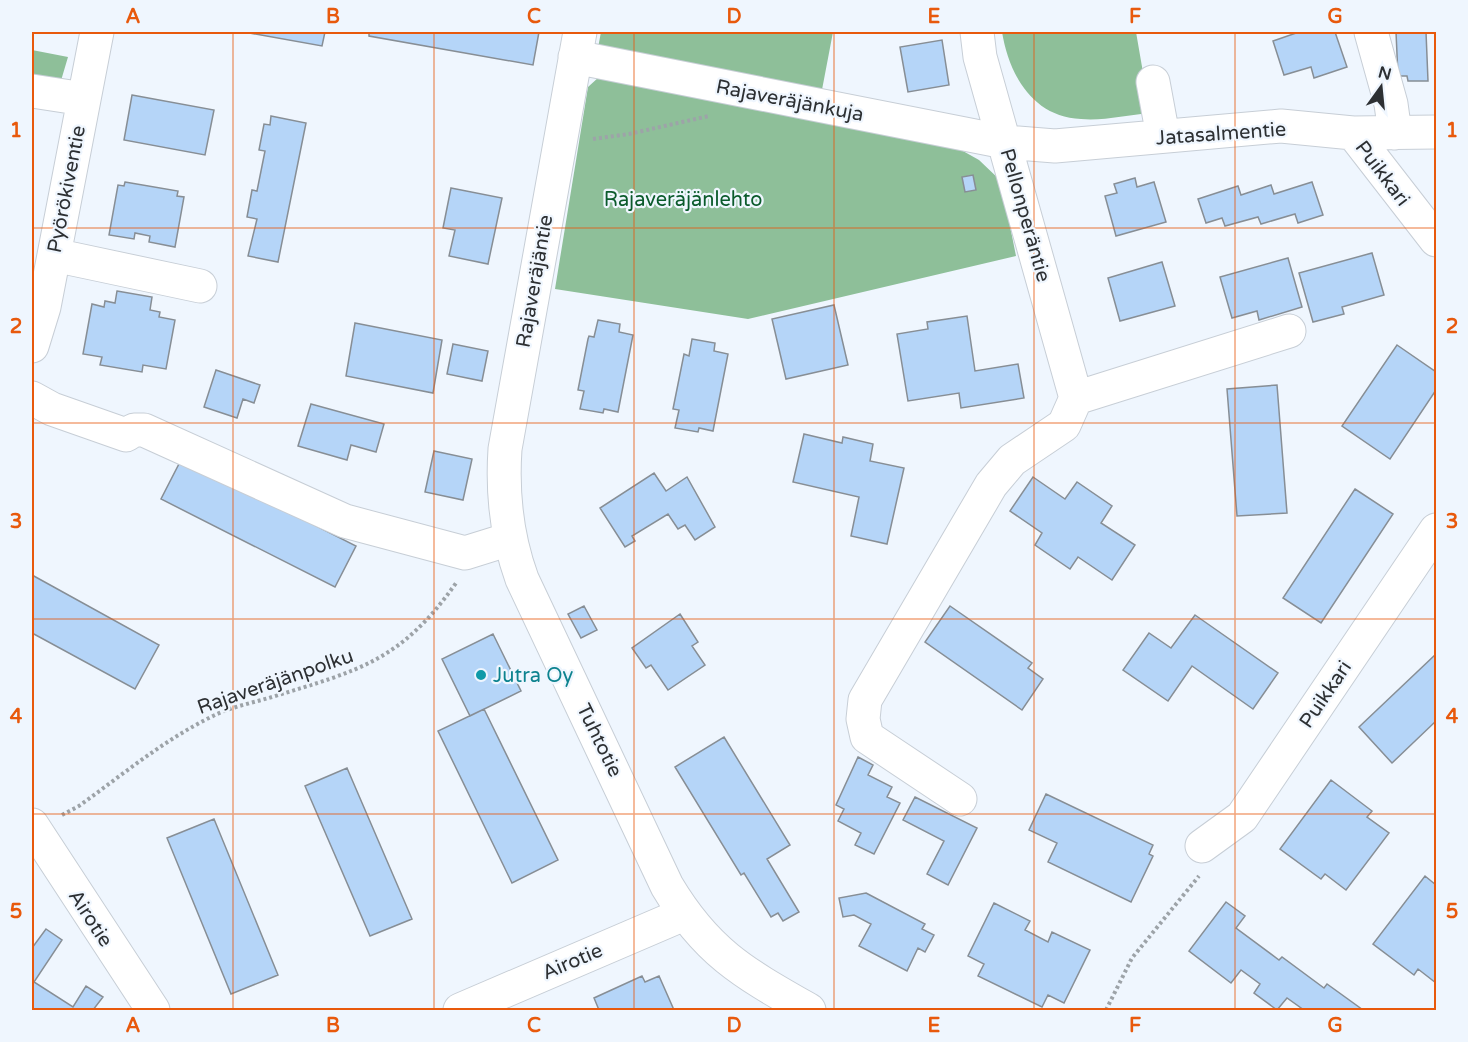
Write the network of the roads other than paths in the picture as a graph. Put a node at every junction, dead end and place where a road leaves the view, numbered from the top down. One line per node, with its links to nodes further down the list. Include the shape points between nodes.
1 (97, 32): 7 (street, Pyörökiventie)
2 (976, 32): 12 (street, Pellonperäntie)
3 (1371, 32): 10 (street)
4 (578, 44): 12 (street, Rajaveräjänkuja, via 760,94); 21 (street, Rajaveräjäntie, via 505,449 503,489)
5 (1153, 82): 11 (street)
6 (32, 91): 7 (street)
7 (84, 99): 14 (street, Pyörökiventie)
8 (1437, 132): 10 (street, Jatasalmentie)
9 (1353, 133): 10 (street, Jatasalmentie); 11 (street, Jatasalmentie, via 1281,126); 13 (street, Puikkari)
10 (1395, 133)
11 (1163, 136): 12 (street, Jatasalmentie, via 1055,146)
12 (1005, 142): 19 (street, Pellonperäntie)
13 (1437, 240)
14 (54, 255): 15 (street); 17 (street, Pyörökiventie)
15 (200, 286)
16 (1289, 331): 19 (street)
17 (32, 346)
18 (32, 398): 21 (street, via 126,435 144,430 345,521 465,553)
19 (1076, 398): 22 (street, via 1064,425 1012,460 991,484 865,700 863,719 867,737)
20 (1437, 530): 24 (street, Puikkari, via 1242,817)
21 (509, 535): 25 (street, Tuhtotie, via 522,579)
22 (960, 799)
23 (45, 821): 26 (street, Airotie)
24 (1202, 846)
25 (684, 914): 27 (street, Airotie); 28 (street, Tuhtotie, via 709,944 747,975)
26 (153, 1011)
27 (460, 1011)
28 (809, 1011)

